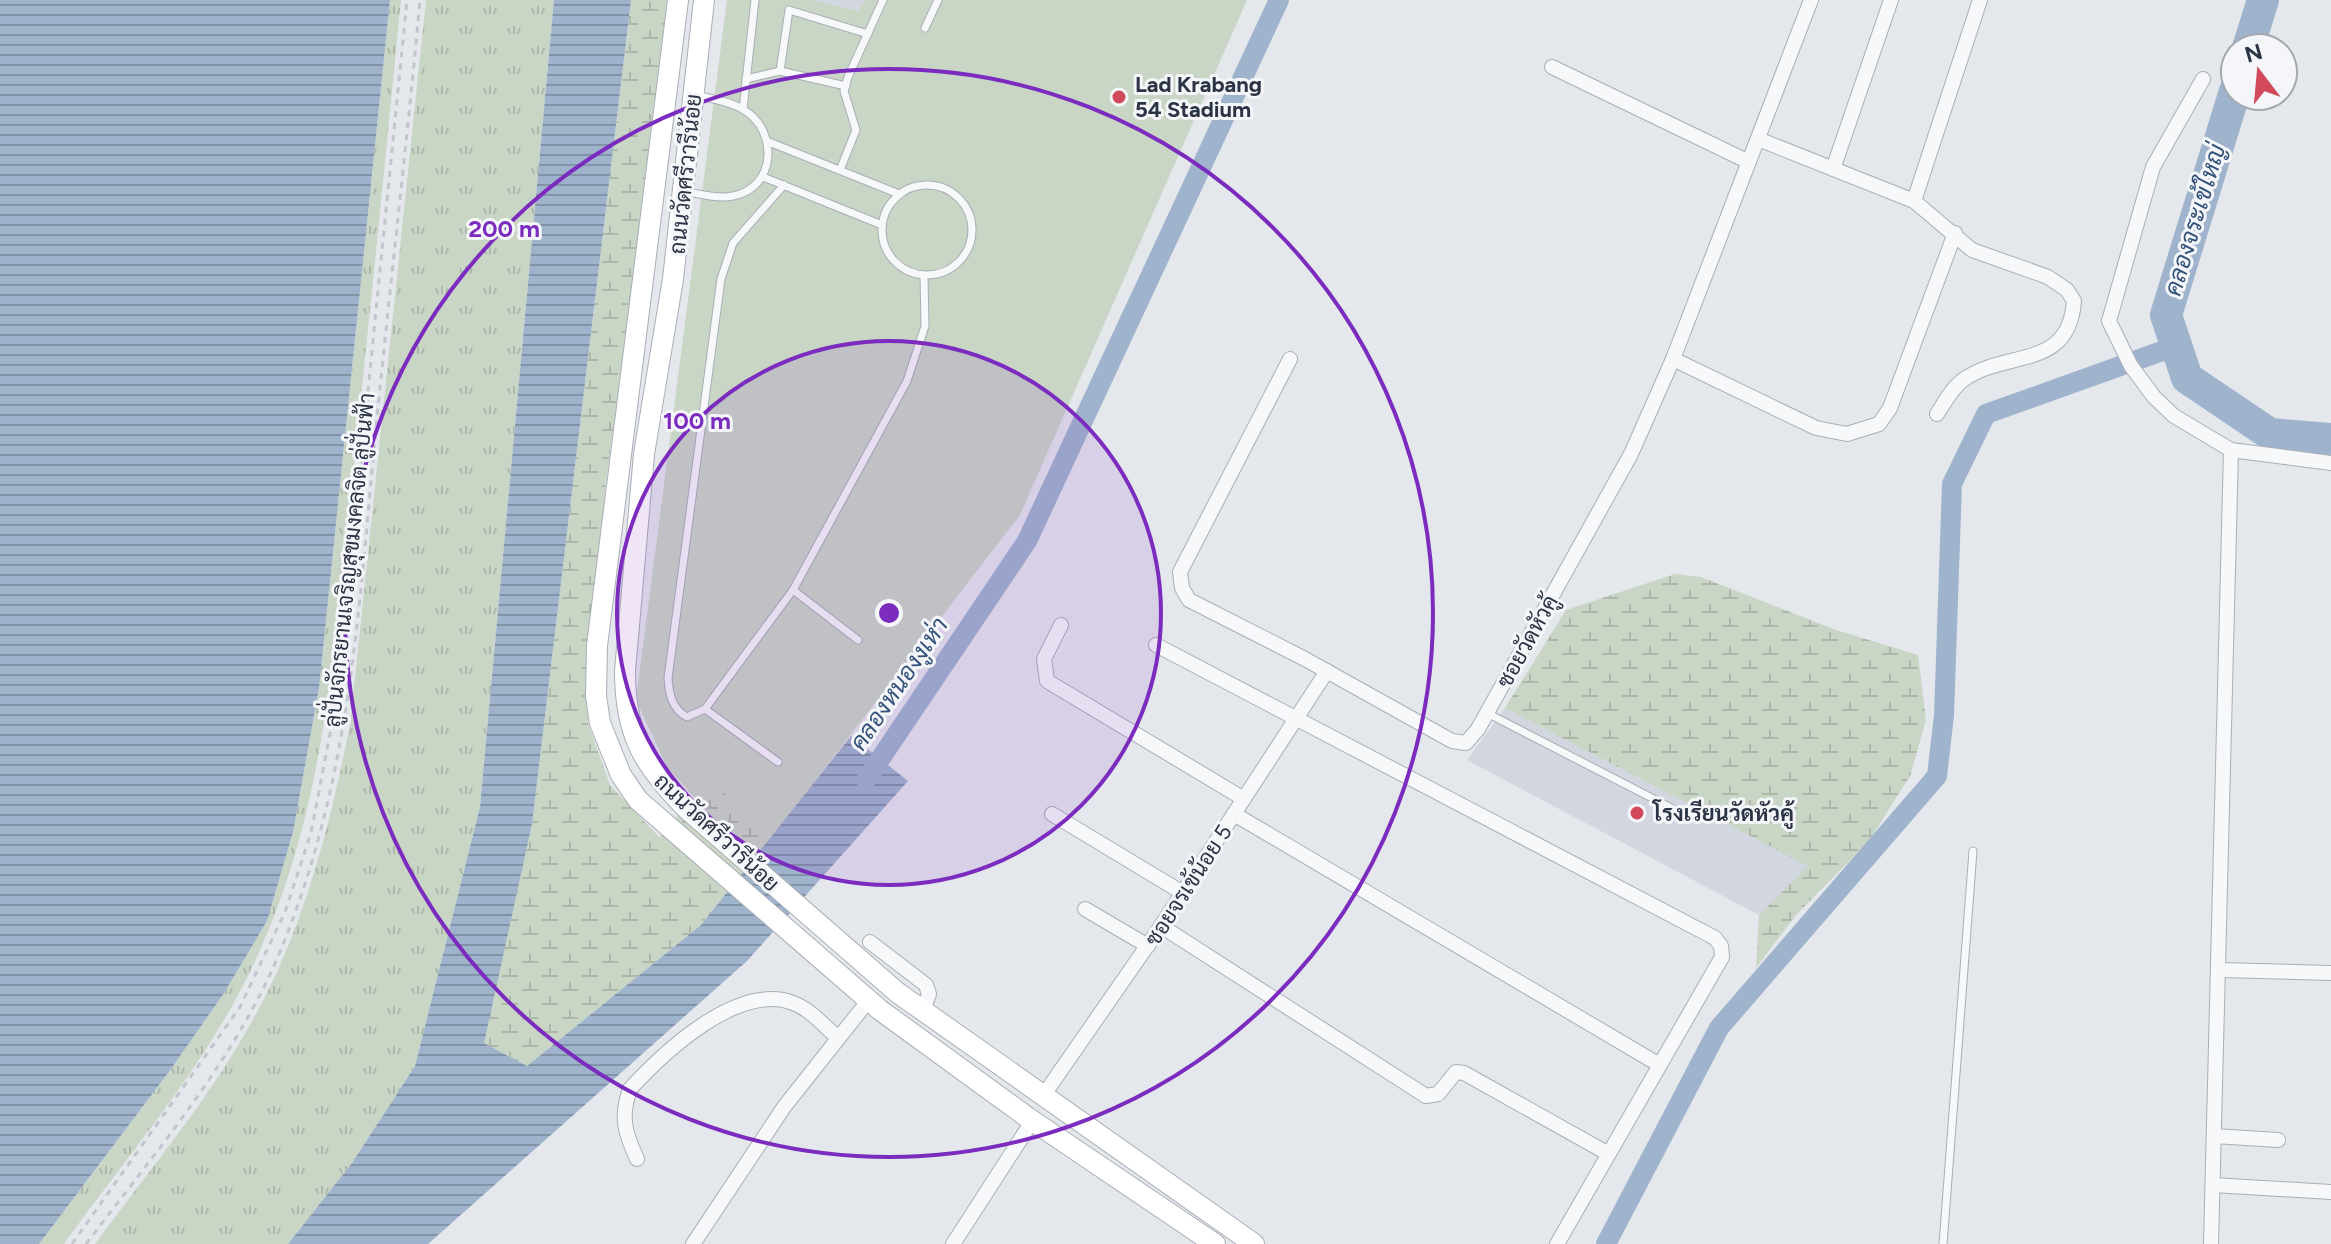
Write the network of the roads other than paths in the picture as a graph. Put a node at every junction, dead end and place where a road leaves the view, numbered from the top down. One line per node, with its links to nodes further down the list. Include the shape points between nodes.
1 (678, 0): 57 (main road, ถนนวัดศรีวารีน้อย, via 597,646 600,723 621,775 638,800)
2 (704, 0): 16 (main road, ถนนวัดศรีวารีน้อย)
3 (755, 0): 13 (lane)
4 (883, 0): 10 (lane)
5 (938, 0): 9 (lane)
6 (1811, 0): 18 (street, ซอยวัดหัวคู้)
7 (1891, 0): 21 (street)
8 (1980, 0): 27 (street)
9 (925, 28)
10 (868, 34): 12 (lane, via 789,10); 15 (lane)
11 (1552, 67): 20 (street)
12 (780, 71): 13 (lane); 15 (lane)
13 (746, 79): 17 (lane)
14 (2203, 79): 34 (street, via 2153,167 2108,317 2120,347 2154,397 2174,416)
15 (846, 86): 22 (lane, via 856,130)
16 (694, 95): 17 (lane); 25 (main road, ถนนวัดศรีวารีน้อย)
17 (743, 109): 19 (lane, via 757,120)
18 (1758, 139): 20 (street, ซอยวัดหัวคู้); 21 (street)
19 (769, 142): 22 (lane); 23 (lane)
20 (1749, 162): 32 (street, ซอยวัดหัวคู้)
21 (1833, 169): 27 (street)
22 (840, 170): 26 (lane)
23 (763, 177): 24 (lane); 25 (lane, via 754,189 734,196)
24 (784, 185): 28 (lane); 41 (lane, via 733,243 721,279 668,678 679,713 687,717)
25 (683, 191): 58 (main road, ถนนวัดศรีวารีน้อย, via 646,440 625,700 631,729 643,759 687,809 872,973)
26 (899, 194): 28 (lane); 30 (lane, via 917,185 937,185 968,207 971,246 960,263)
27 (1914, 201): 29 (street)
28 (882, 225): 30 (lane, via 891,259)
29 (1955, 233): 32 (street, via 1890,408 1879,424 1847,434 1816,428); 33 (street, via 1988,258 2058,284 2074,301 2070,327 2058,343 1964,380)
30 (924, 276): 36 (lane, via 925,326 907,381)
31 (1290, 359): 40 (street, ซอยวัดหัวคู้, via 1180,580 1189,600)
32 (1673, 359): 42 (street, ซอยวัดหัวคู้, via 1631,454)
33 (1937, 414)
34 (2231, 450): 35 (street); 55 (street)
35 (2331, 463)
36 (793, 590): 38 (lane); 41 (lane)
37 (1061, 625): 45 (street, via 1044,659 1047,681)
38 (858, 640)
39 (1156, 645): 43 (street)
40 (1327, 671): 42 (street, ซอยวัดหัวคู้, via 1452,741 1466,743); 43 (street, ซอยจรเข้น้อย 5)
41 (705, 709): 44 (lane)
42 (1487, 713): 46 (lane)
43 (1296, 718): 45 (street, ซอยจรเข้น้อย 5); 60 (street, via 1715,938 1722,957)
44 (778, 762)
45 (1244, 799): 48 (street, ซอยจรเข้น้อย 5)
46 (1681, 813)
47 (1052, 814): 50 (street)
48 (1234, 814): 50 (street, ซอยจรเข้น้อย 5); 60 (street)
49 (1973, 851): 74 (lane)
50 (1183, 893): 52 (street, ซอยจรเข้น้อย 5)
51 (1085, 909): 54 (street)
52 (1161, 926): 54 (street, ซอยจรเข้น้อย 5); 65 (street, via 1426,1096 1438,1094 1456,1072 1464,1073)
53 (870, 942): 58 (street, via 926,985 929,994)
54 (1148, 946): 61 (street, ซอยจรเข้น้อย 5)
55 (2219, 970): 56 (street); 63 (street)
56 (2331, 973)
57 (863, 997): 59 (street); 62 (main road, ถนนวัดศรีวารีน้อย)
58 (923, 1011): 61 (main road, ถนนวัดศรีวารีน้อย)
59 (837, 1037): 66 (street, via 789,1001 753,1001 723,1011 630,1089 623,1127); 69 (street)
60 (1658, 1064): 65 (street)
61 (1043, 1096): 62 (main road); 72 (main road, ถนนวัดศรีวารีน้อย)
62 (1033, 1120): 70 (street); 71 (main road, ถนนวัดศรีวารีน้อย)
63 (2214, 1136): 64 (street); 67 (street)
64 (2278, 1140)
65 (1607, 1153): 73 (street)
66 (637, 1159)
67 (2213, 1185): 68 (street); 75 (street)
68 (2331, 1192)
69 (693, 1244)
70 (953, 1244)
71 (1215, 1244)
72 (1254, 1244)
73 (1557, 1244)
74 (1943, 1244)
75 (2211, 1244)

